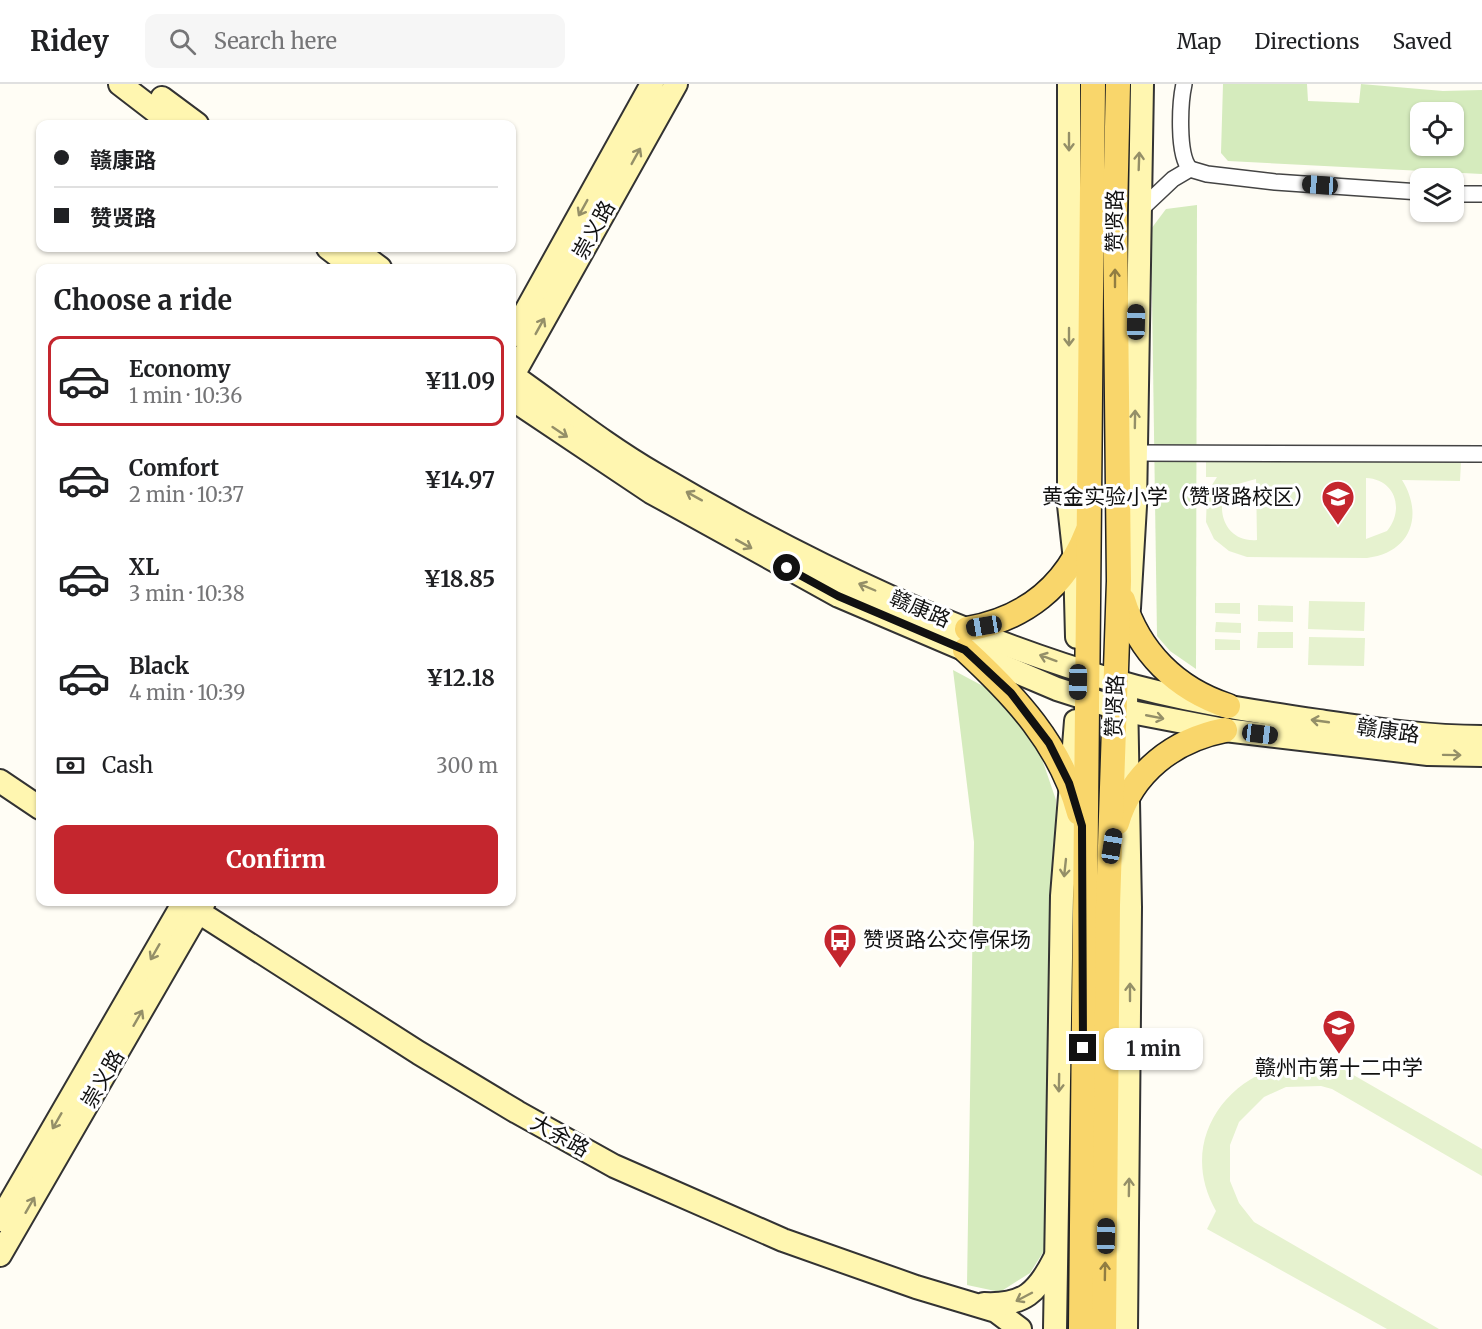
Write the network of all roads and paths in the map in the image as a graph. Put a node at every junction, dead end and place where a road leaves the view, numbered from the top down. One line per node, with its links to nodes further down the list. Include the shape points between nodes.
1 (120, 84): 10 (street)
2 (145, 84): 11 (street)
3 (652, 84): 21 (street, 崇义路, one-way to 21)
4 (676, 84): 22 (street, 崇义路, one-way to 4)
5 (1069, 84): 28 (street, one-way to 28, via 1069,505)
6 (1094, 84): 27 (main road, 赞贤路)
7 (1118, 84): 29 (main road, 赞贤路, one-way to 7, via 1115,237)
8 (1142, 84): 16 (street, one-way to 8)
9 (1184, 84): 12 (street, via 1182,143)
10 (167, 120)
11 (192, 120)
12 (1190, 169): 13 (street, via 1275,182); 16 (street, via 1173,179)
13 (1410, 191)
14 (1464, 194): 15 (street)
15 (1482, 194)
16 (1138, 212): 25 (street, one-way to 16)
17 (333, 252): 19 (street)
18 (358, 252): 20 (street)
19 (349, 264)
20 (375, 264)
21 (516, 329)
22 (516, 369)
23 (516, 379): 31 (street, 赣康路, one-way to 23, via 781,545 653,473)
24 (516, 402): 31 (street, 赣康路, one-way to 31, via 651,492 838,596)
25 (1135, 453): 26 (street); 30 (street)
26 (1482, 454)
27 (1091, 515): 28 (main road, via 1089,530); 32 (main road, 赞贤路)
28 (1075, 560): 31 (main road, via 1031,606); 32 (street)
29 (1119, 581): 30 (main road); 33 (main road, 赞贤路)
30 (1129, 617): 33 (street); 35 (main road, via 1151,655 1174,678 1200,695)
31 (966, 640): 32 (street, 赣康路, one-way to 31); 34 (street, 赣康路); 41 (main road, via 1036,724)
32 (1083, 671): 33 (street, 赣康路); 34 (main road, 赞贤路)
33 (1121, 682): 35 (street, 赣康路); 36 (main road, 赞贤路)
34 (1082, 697): 36 (street, 赣康路); 41 (street); 45 (main road, 赞贤路)
35 (1228, 706): 38 (street, 赣康路, one-way to 35, via 1430,737)
36 (1120, 709): 37 (street, 赣康路, one-way to 37); 42 (street); 44 (main road, 赞贤路)
37 (1225, 730): 39 (street, 赣康路, one-way to 39, via 1428,754); 42 (main road, via 1194,738 1166,753)
38 (1482, 737)
39 (1482, 755)
40 (0, 781): 43 (street)
41 (1072, 792): 45 (main road, via 1082,826); 53 (street, one-way to 53, via 1062,896)
42 (1128, 796): 44 (main road); 52 (street, one-way to 42)
43 (36, 805)
44 (1112, 846): 50 (main road, 赞贤路, via 1108,905)
45 (1083, 862): 49 (main road, 赞贤路)
46 (190, 906): 51 (street, 崇义路, one-way to 51)
47 (190, 906): 54 (street, 崇义路, one-way to 47)
48 (194, 906): 55 (street, 大余路, via 419,1053 614,1166 783,1240)
49 (1083, 1168): 53 (street, via 1067,1203); 58 (main road, 赞贤路)
50 (1107, 1187): 52 (street); 59 (main road, 赞贤路, one-way to 50)
51 (0, 1220)
52 (1127, 1245): 60 (street)
53 (1057, 1249): 55 (street, one-way to 55, via 1044,1280 1030,1294 1001,1304); 57 (street)
54 (0, 1255)
55 (970, 1304): 56 (street, 大余路, via 996,1311)
56 (1020, 1329)
57 (1055, 1329)
58 (1081, 1329)
59 (1104, 1329)
60 (1126, 1329)

